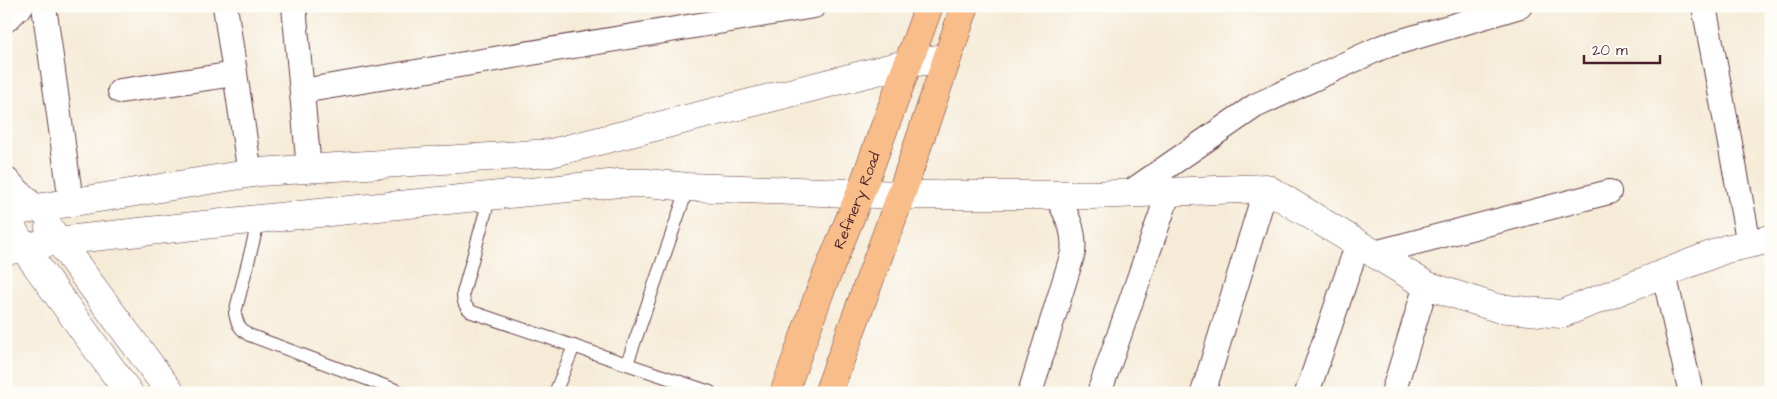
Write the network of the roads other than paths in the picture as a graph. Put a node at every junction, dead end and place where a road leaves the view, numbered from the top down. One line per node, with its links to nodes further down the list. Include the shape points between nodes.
1 (21, 6): 10 (street)
2 (44, 6): 28 (street)
3 (224, 6): 13 (street)
4 (294, 6): 15 (street)
5 (814, 6): 15 (street)
6 (929, 6): 12 (main road, Refinery Road)
7 (965, 6): 11 (main road)
8 (1520, 6): 23 (street, via 1382,47 1255,106)
9 (1704, 6): 34 (street)
10 (6, 20)
11 (947, 58): 12 (street); 26 (main road)
12 (909, 62): 16 (street, via 551,154); 24 (main road, Refinery Road)
13 (235, 74): 14 (street); 17 (street)
14 (120, 91)
15 (302, 91): 16 (street)
16 (309, 169): 17 (street)
17 (250, 174): 28 (street)
18 (7, 182): 29 (street)
19 (688, 187): 24 (street); 27 (street, via 619,183); 40 (lane)
20 (1266, 188): 21 (street); 35 (street); 50 (street)
21 (1170, 192): 23 (street); 49 (street)
22 (1609, 192): 35 (street)
23 (1129, 193): 25 (street)
24 (860, 194): 26 (street); 46 (main road, Refinery Road, via 819,294)
25 (1056, 194): 26 (street); 48 (street, via 1075,240)
26 (901, 195): 47 (main road)
27 (490, 196): 32 (street); 39 (lane, via 464,293 466,307 472,312)
28 (71, 202): 29 (street)
29 (36, 208): 30 (street); 33 (street)
30 (6, 213)
31 (6, 217): 36 (street)
32 (259, 219): 33 (street); 44 (lane, via 235,313 236,322 242,330)
33 (57, 241): 36 (street); 43 (street)
34 (1760, 241): 37 (street, via 1726,249)
35 (1366, 248): 38 (street); 51 (street)
36 (14, 249): 42 (street)
37 (1664, 274): 38 (street, via 1561,314 1497,308); 53 (street)
38 (1426, 285): 52 (street)
39 (574, 346): 40 (lane); 45 (lane)
40 (627, 364): 41 (lane)
41 (710, 392)
42 (129, 393)
43 (171, 393)
44 (404, 393)
45 (555, 393)
46 (784, 393)
47 (828, 393)
48 (1030, 393)
49 (1099, 393)
50 (1203, 393)
51 (1307, 393)
52 (1393, 393)
53 (1691, 393)

